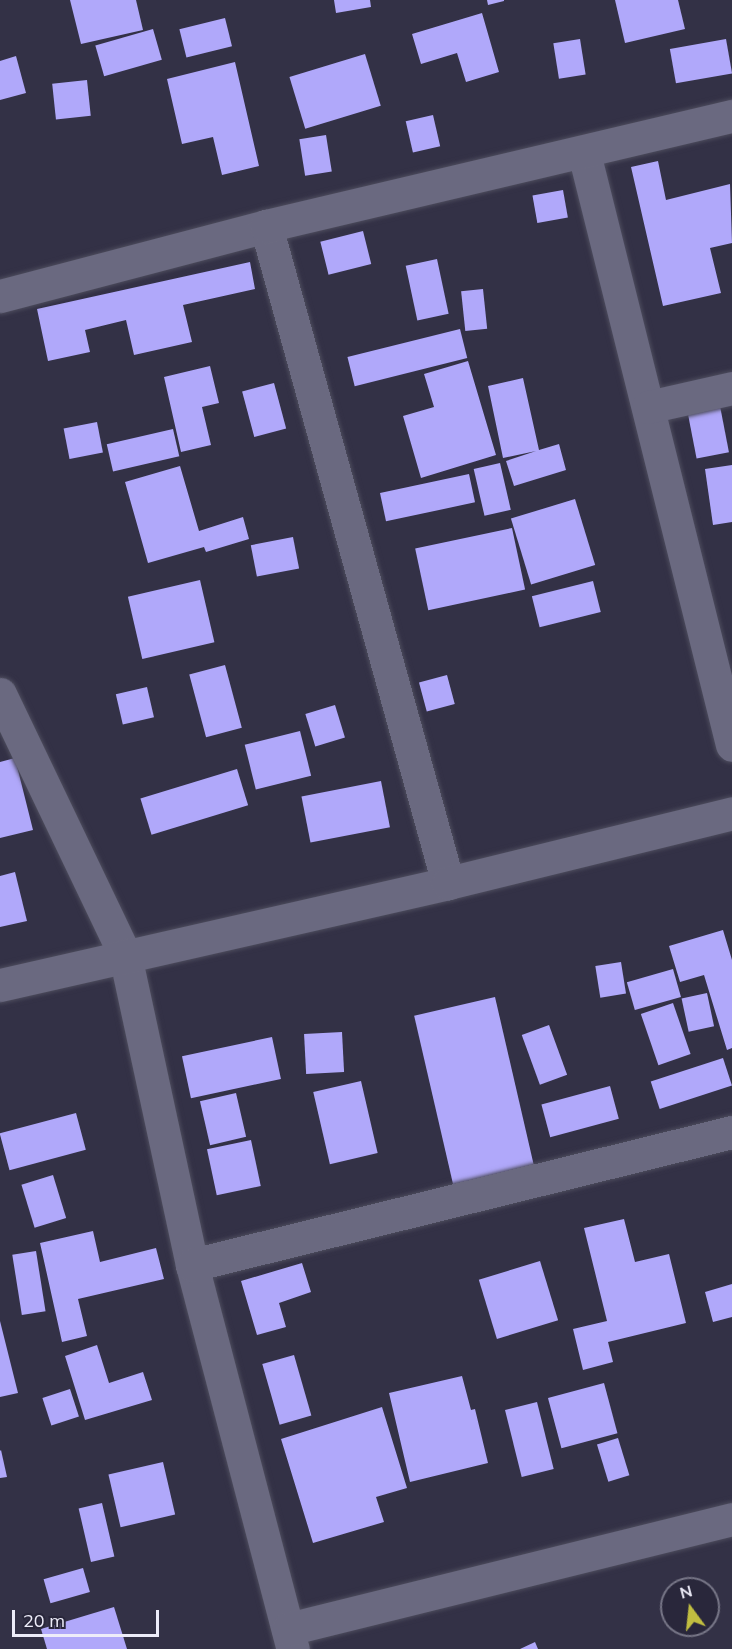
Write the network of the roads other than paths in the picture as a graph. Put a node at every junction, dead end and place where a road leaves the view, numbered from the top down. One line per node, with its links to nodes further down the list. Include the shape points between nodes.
1 (732, 116): 2 (street)
2 (584, 153): 3 (street); 6 (street)
3 (266, 226): 4 (street); 10 (street)
4 (0, 296)
5 (732, 388): 6 (street)
6 (648, 407): 8 (street)
7 (0, 694): 11 (street)
8 (732, 745)
9 (732, 813): 10 (street)
10 (448, 883): 11 (street)
11 (125, 955): 12 (street); 14 (street)
12 (0, 985)
13 (732, 1132): 14 (street)
14 (192, 1265): 16 (street)
15 (732, 1519): 16 (street)
16 (290, 1639)

